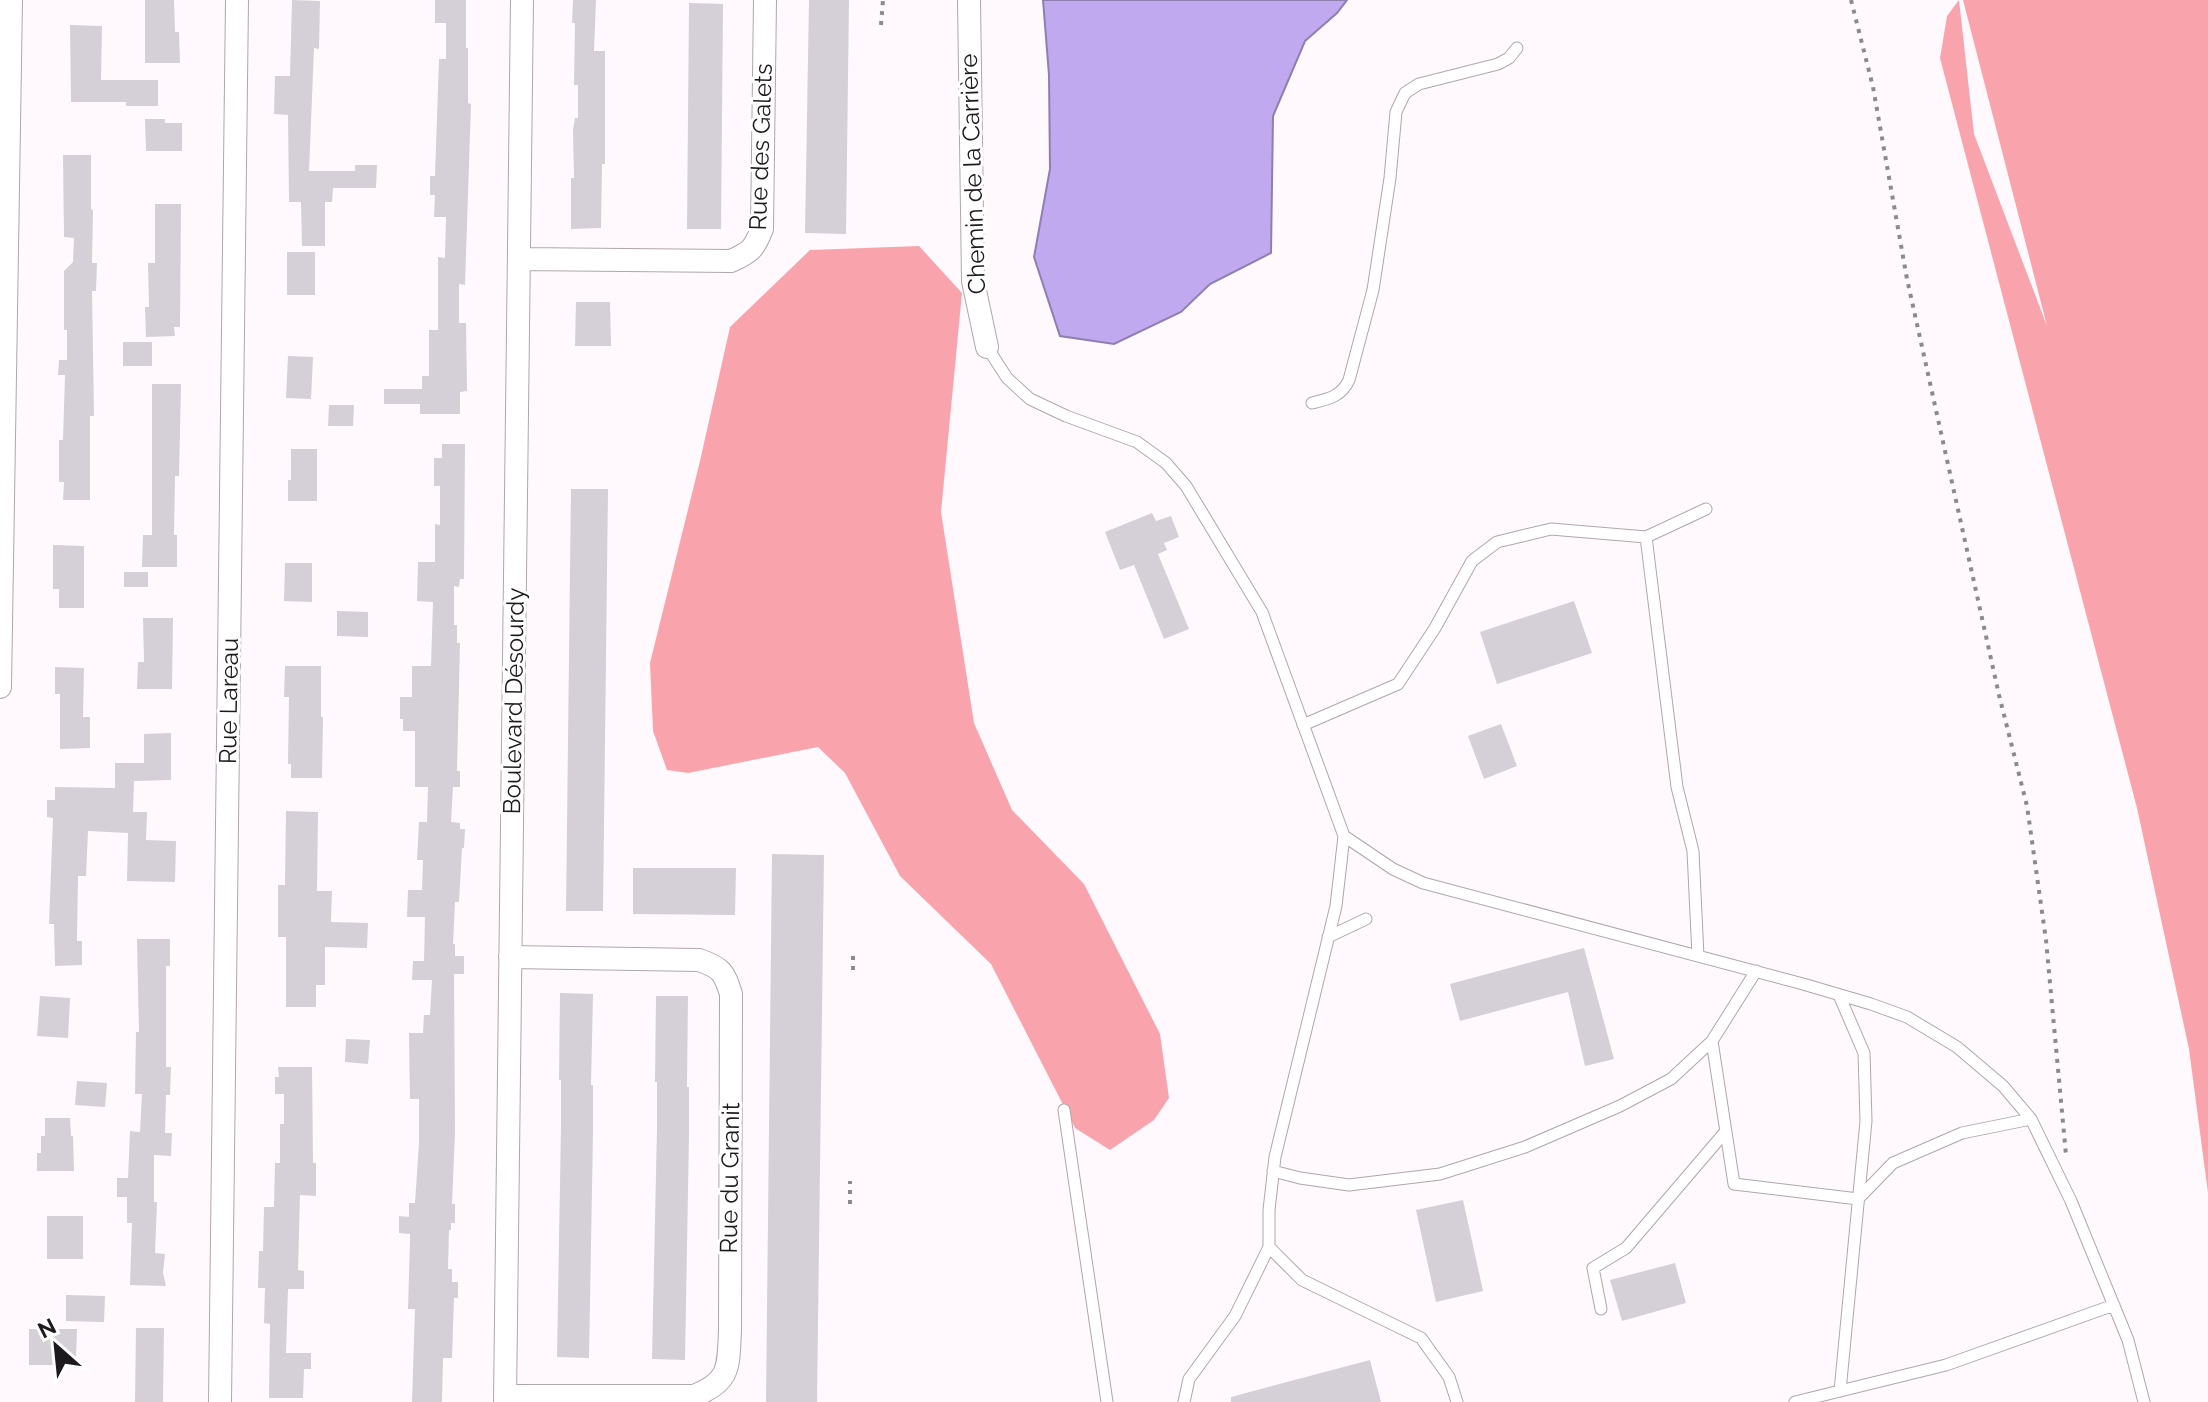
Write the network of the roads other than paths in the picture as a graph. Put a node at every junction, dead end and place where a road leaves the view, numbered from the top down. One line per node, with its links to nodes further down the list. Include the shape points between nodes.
1 (11, 0): 12 (street)
2 (237, 0): 32 (street, Rue Lareau)
3 (522, 0): 7 (street, Boulevard Désourdy)
4 (765, 0): 7 (street, Rue des Galets, via 762,229 755,246 731,261)
5 (969, 0): 8 (street, Chemin de la Carrière, via 973,281)
6 (1517, 48): 9 (lane, via 1498,64 1419,84 1405,93 1396,112 1373,290 1349,380 1333,398)
7 (520, 259): 18 (street, Boulevard Désourdy)
8 (987, 347): 13 (lane, via 1007,378 1030,399 1137,442 1186,486 1262,612)
9 (1312, 403)
10 (1706, 509): 11 (lane)
11 (1646, 537): 13 (lane, via 1551,529 1497,542 1472,561 1398,684); 17 (lane, via 1677,787 1693,851)
12 (0, 687)
13 (1303, 725): 14 (lane)
14 (1344, 836): 16 (lane); 17 (lane, via 1423,883)
15 (1366, 919): 16 (lane)
16 (1328, 937): 25 (lane)
17 (1698, 956): 19 (lane)
18 (510, 957): 31 (street, Boulevard Désourdy); 31 (street, Rue du Granit, via 699,960 721,970 731,994 730,1331 722,1379 694,1396)
19 (1756, 971): 20 (lane); 21 (lane)
20 (1839, 995): 23 (lane, via 1907,1017 1957,1047 2003,1086); 26 (lane, via 1864,1053 1866,1121)
21 (1712, 1041): 24 (lane); 25 (lane, via 1671,1079 1620,1106 1525,1147 1440,1174 1349,1185)
22 (1064, 1110): 33 (lane)
23 (2031, 1119): 26 (lane, via 1962,1133 1893,1163); 28 (lane)
24 (1726, 1131): 26 (lane, via 1734,1184); 29 (lane, via 1626,1248 1593,1268)
25 (1273, 1171): 27 (lane)
26 (1858, 1199): 30 (lane)
27 (1269, 1247): 34 (lane, via 1235,1316 1189,1379); 35 (lane, via 1302,1280 1421,1338 1449,1377)
28 (2114, 1305): 30 (lane, via 1946,1365); 37 (lane)
29 (1601, 1309)
30 (1840, 1391): 36 (lane)
31 (505, 1399)
32 (220, 1402)
33 (1107, 1402)
34 (1184, 1402)
35 (1457, 1402)
36 (1795, 1402)
37 (2144, 1402)

